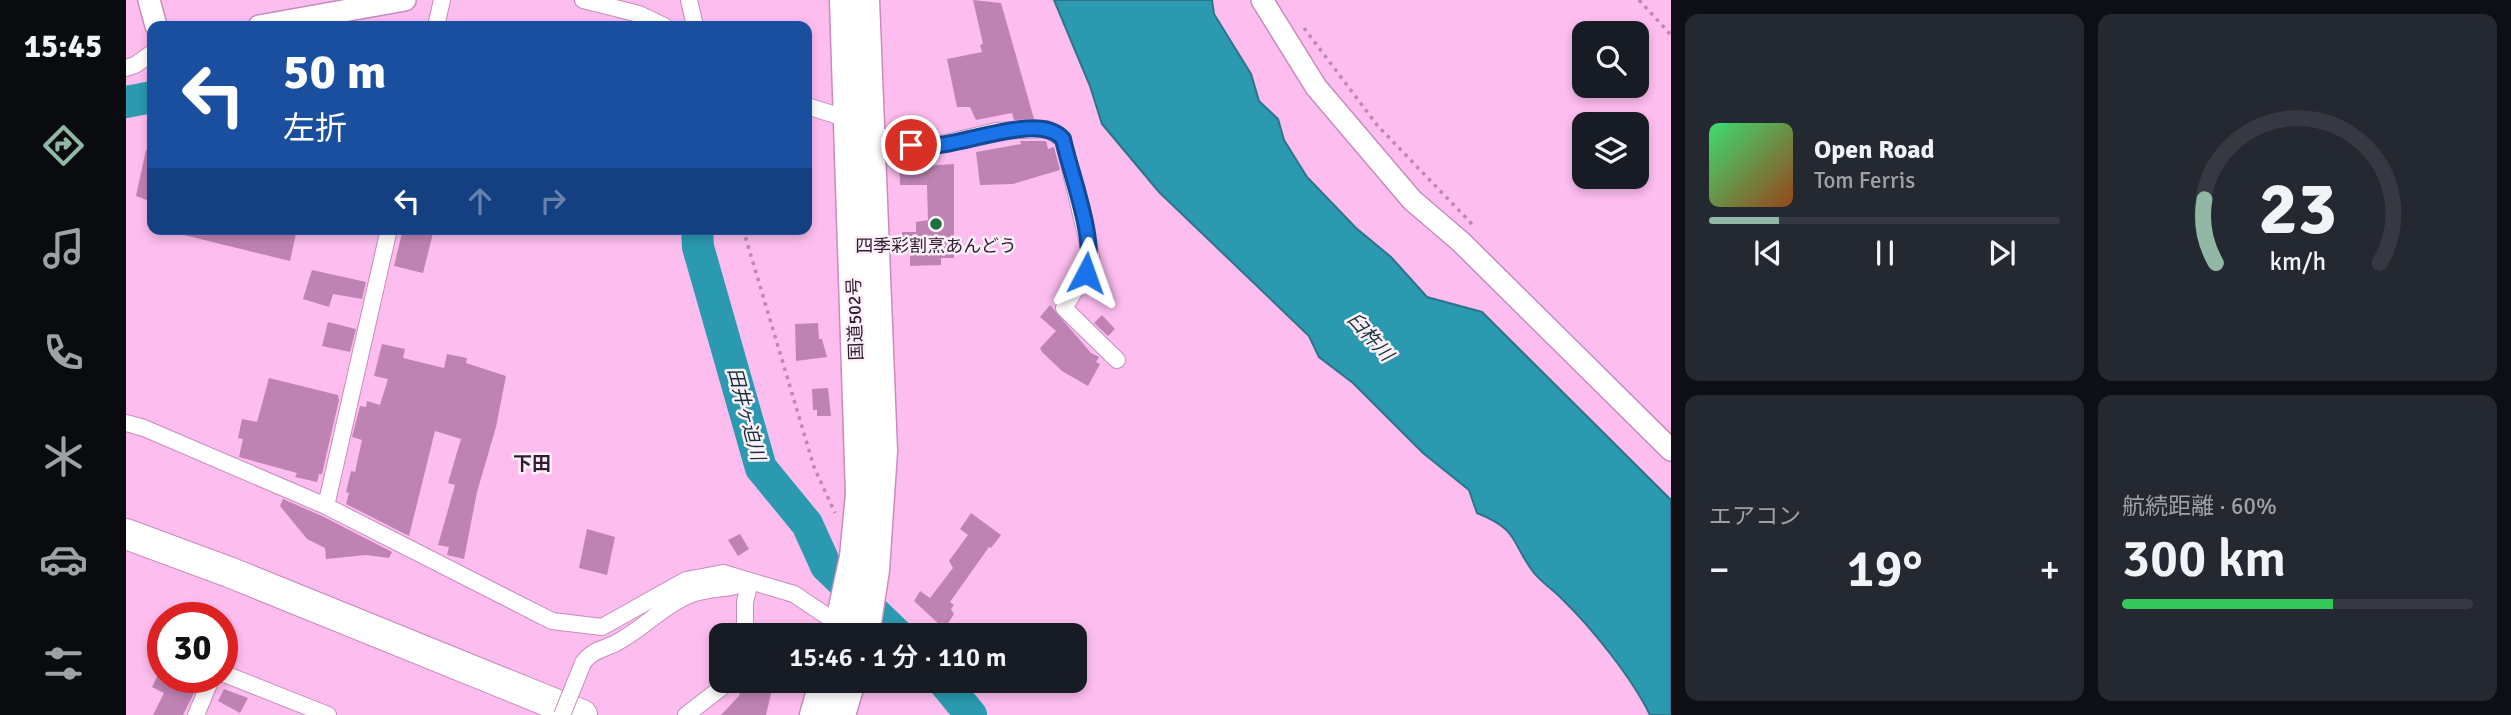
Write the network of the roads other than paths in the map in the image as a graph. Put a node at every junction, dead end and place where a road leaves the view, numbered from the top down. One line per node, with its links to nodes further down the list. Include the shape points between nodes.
1 (149, 0): 8 (street)
2 (405, 0): 9 (street)
3 (583, 0): 10 (street)
4 (689, 0): 11 (street)
5 (844, 0): 15 (highway, 国道502号)
6 (865, 0): 15 (highway, 国道502号)
7 (1262, 0): 19 (street, via 1316,87 1412,200 1461,242)
8 (155, 21)
9 (287, 21)
10 (654, 21)
11 (694, 21)
12 (147, 57): 13 (street)
13 (126, 68)
14 (812, 108): 15 (street)
15 (858, 126): 17 (street, via 925,148 996,131 1047,129 1059,133 1091,256 1064,308); 26 (highway, 国道502号, via 864,564)
16 (388, 235): 20 (street)
17 (1117, 360)
18 (126, 423): 20 (street)
19 (1671, 450)
20 (326, 506): 23 (street, via 552,621 602,628 686,580 723,572)
21 (126, 534): 36 (highway)
22 (126, 555): 34 (highway)
23 (750, 582): 24 (street); 25 (street, via 794,594); 35 (street, bridge, via 730,590 709,589 689,595 633,633 589,653)
24 (745, 623)
25 (837, 623)
26 (849, 623)
27 (238, 679): 33 (street)
28 (205, 693): 32 (street)
29 (715, 693): 37 (street)
30 (820, 693): 38 (highway)
31 (847, 693): 39 (highway)
32 (196, 715)
33 (328, 715)
34 (528, 715)
35 (562, 715)
36 (582, 715)
37 (687, 715)
38 (814, 715)
39 (841, 715)

